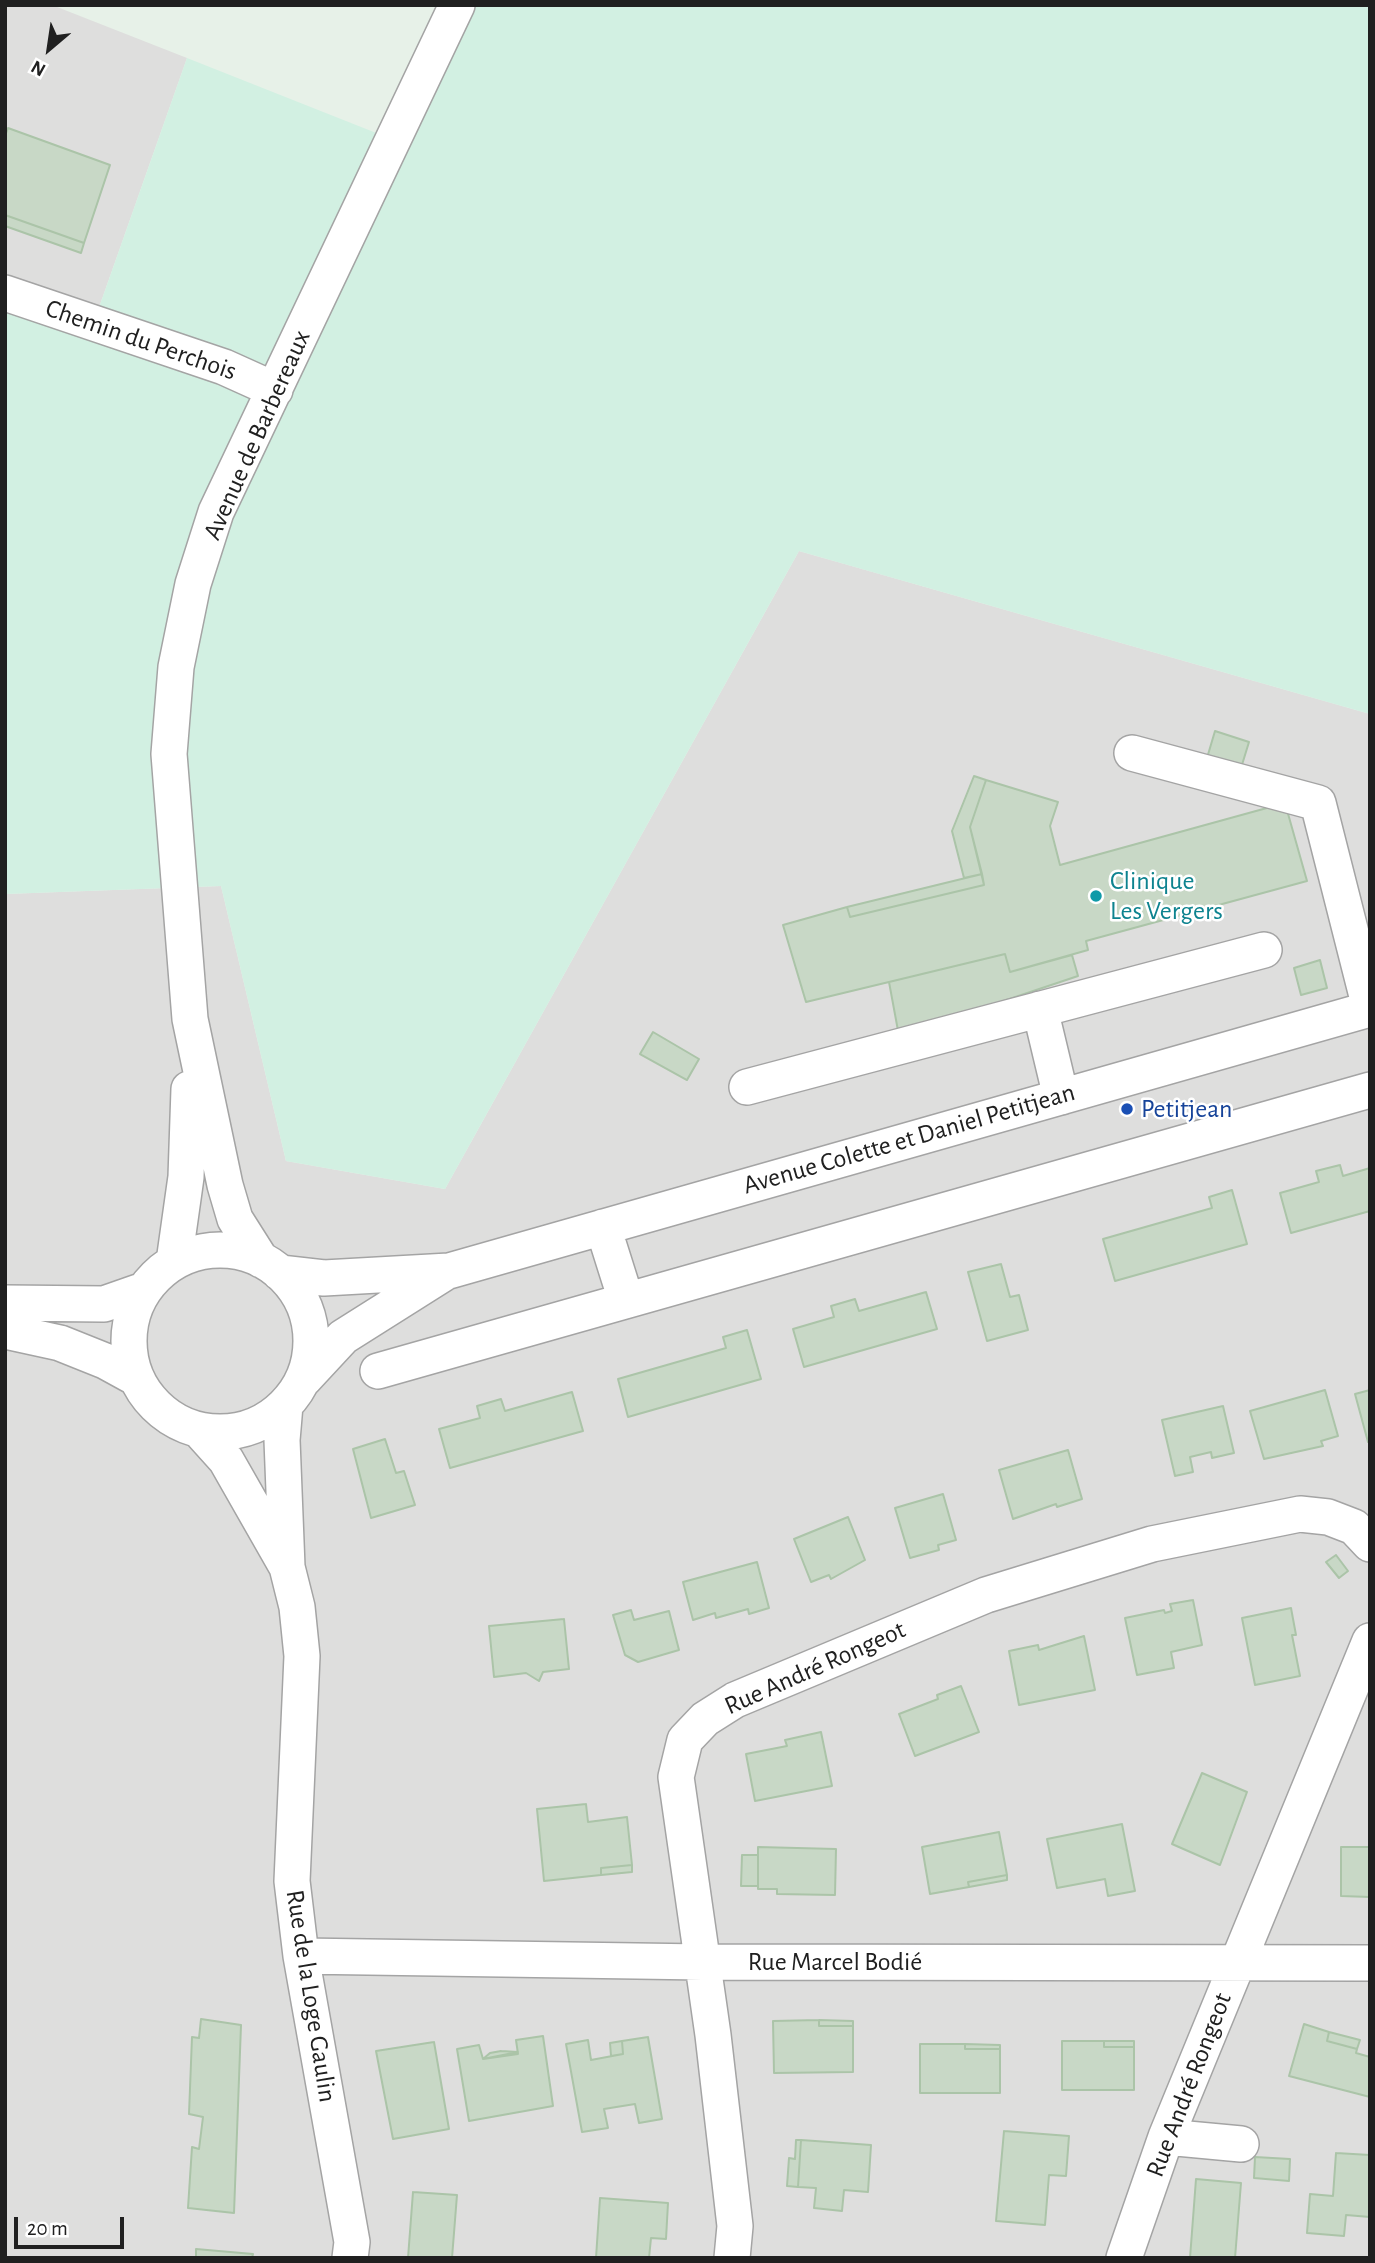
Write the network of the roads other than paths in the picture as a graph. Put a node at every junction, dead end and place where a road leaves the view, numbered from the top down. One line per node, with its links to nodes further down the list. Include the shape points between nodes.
1 (457, 5): 3 (street, Avenue de Barbereaux)
2 (5, 293): 3 (street, Chemin du Perchois, via 224,367)
3 (275, 390): 8 (street, Avenue de Barbereaux, via 216,512 193,584 176,667 169,754)
4 (1132, 753): 7 (street, via 1318,803)
5 (1264, 950): 6 (street)
6 (1040, 1009): 9 (street); 11 (street)
7 (1370, 1009): 11 (street, Avenue Colette et Daniel Petitjean)
8 (190, 1019): 13 (street, Avenue de Barbereaux, via 186,1177); 14 (street, Avenue de Barbereaux, via 218,1163 234,1219)
9 (747, 1087)
10 (1370, 1090): 17 (street)
11 (1061, 1097): 12 (street, Avenue Colette et Daniel Petitjean)
12 (603, 1227): 15 (street, Avenue Colette et Daniel Petitjean); 17 (street)
13 (174, 1262): 14 (street, via 217,1250 240,1252); 16 (street)
14 (271, 1266): 15 (street, Avenue Colette et Daniel Petitjean, via 324,1278); 22 (street, via 296,1290 311,1334 310,1357)
15 (449, 1270): 22 (street, Avenue Colette et Daniel Petitjean, via 343,1337)
16 (144, 1290): 18 (street, via 104,1304); 21 (street, via 128,1333)
17 (626, 1300): 20 (street)
18 (5, 1303)
19 (5, 1331): 21 (street, via 60,1343)
20 (378, 1371)
21 (136, 1378): 23 (street, via 165,1415)
22 (294, 1392): 23 (street, via 254,1426 231,1433); 25 (street, Rue de la Loge Gaulin, via 282,1440)
23 (199, 1430): 25 (street, Rue de la Loge Gaulin, via 226,1460)
24 (1370, 1544): 28 (street, Rue André Rongeot, via 1354,1527 1328,1517 1300,1514 1152,1544 986,1595 735,1700 705,1719 685,1740 676,1777)
25 (287, 1567): 27 (street, Rue de la Loge Gaulin, via 302,1656 292,1881)
26 (1370, 1642): 29 (street, Rue André Rongeot)
27 (301, 1956): 28 (street, Rue Marcel Bodié); 33 (street, Rue de la Loge Gaulin, via 352,2242)
28 (703, 1962): 29 (street, Rue Marcel Bodié); 34 (street, Rue André Rongeot, via 735,2226)
29 (1237, 1962): 30 (street, Rue Marcel Bodié); 31 (street, Rue André Rongeot)
30 (1370, 1964)
31 (1166, 2137): 32 (street); 35 (street, Rue André Rongeot)
32 (1241, 2144)
33 (350, 2258)
34 (732, 2258)
35 (1124, 2258)

